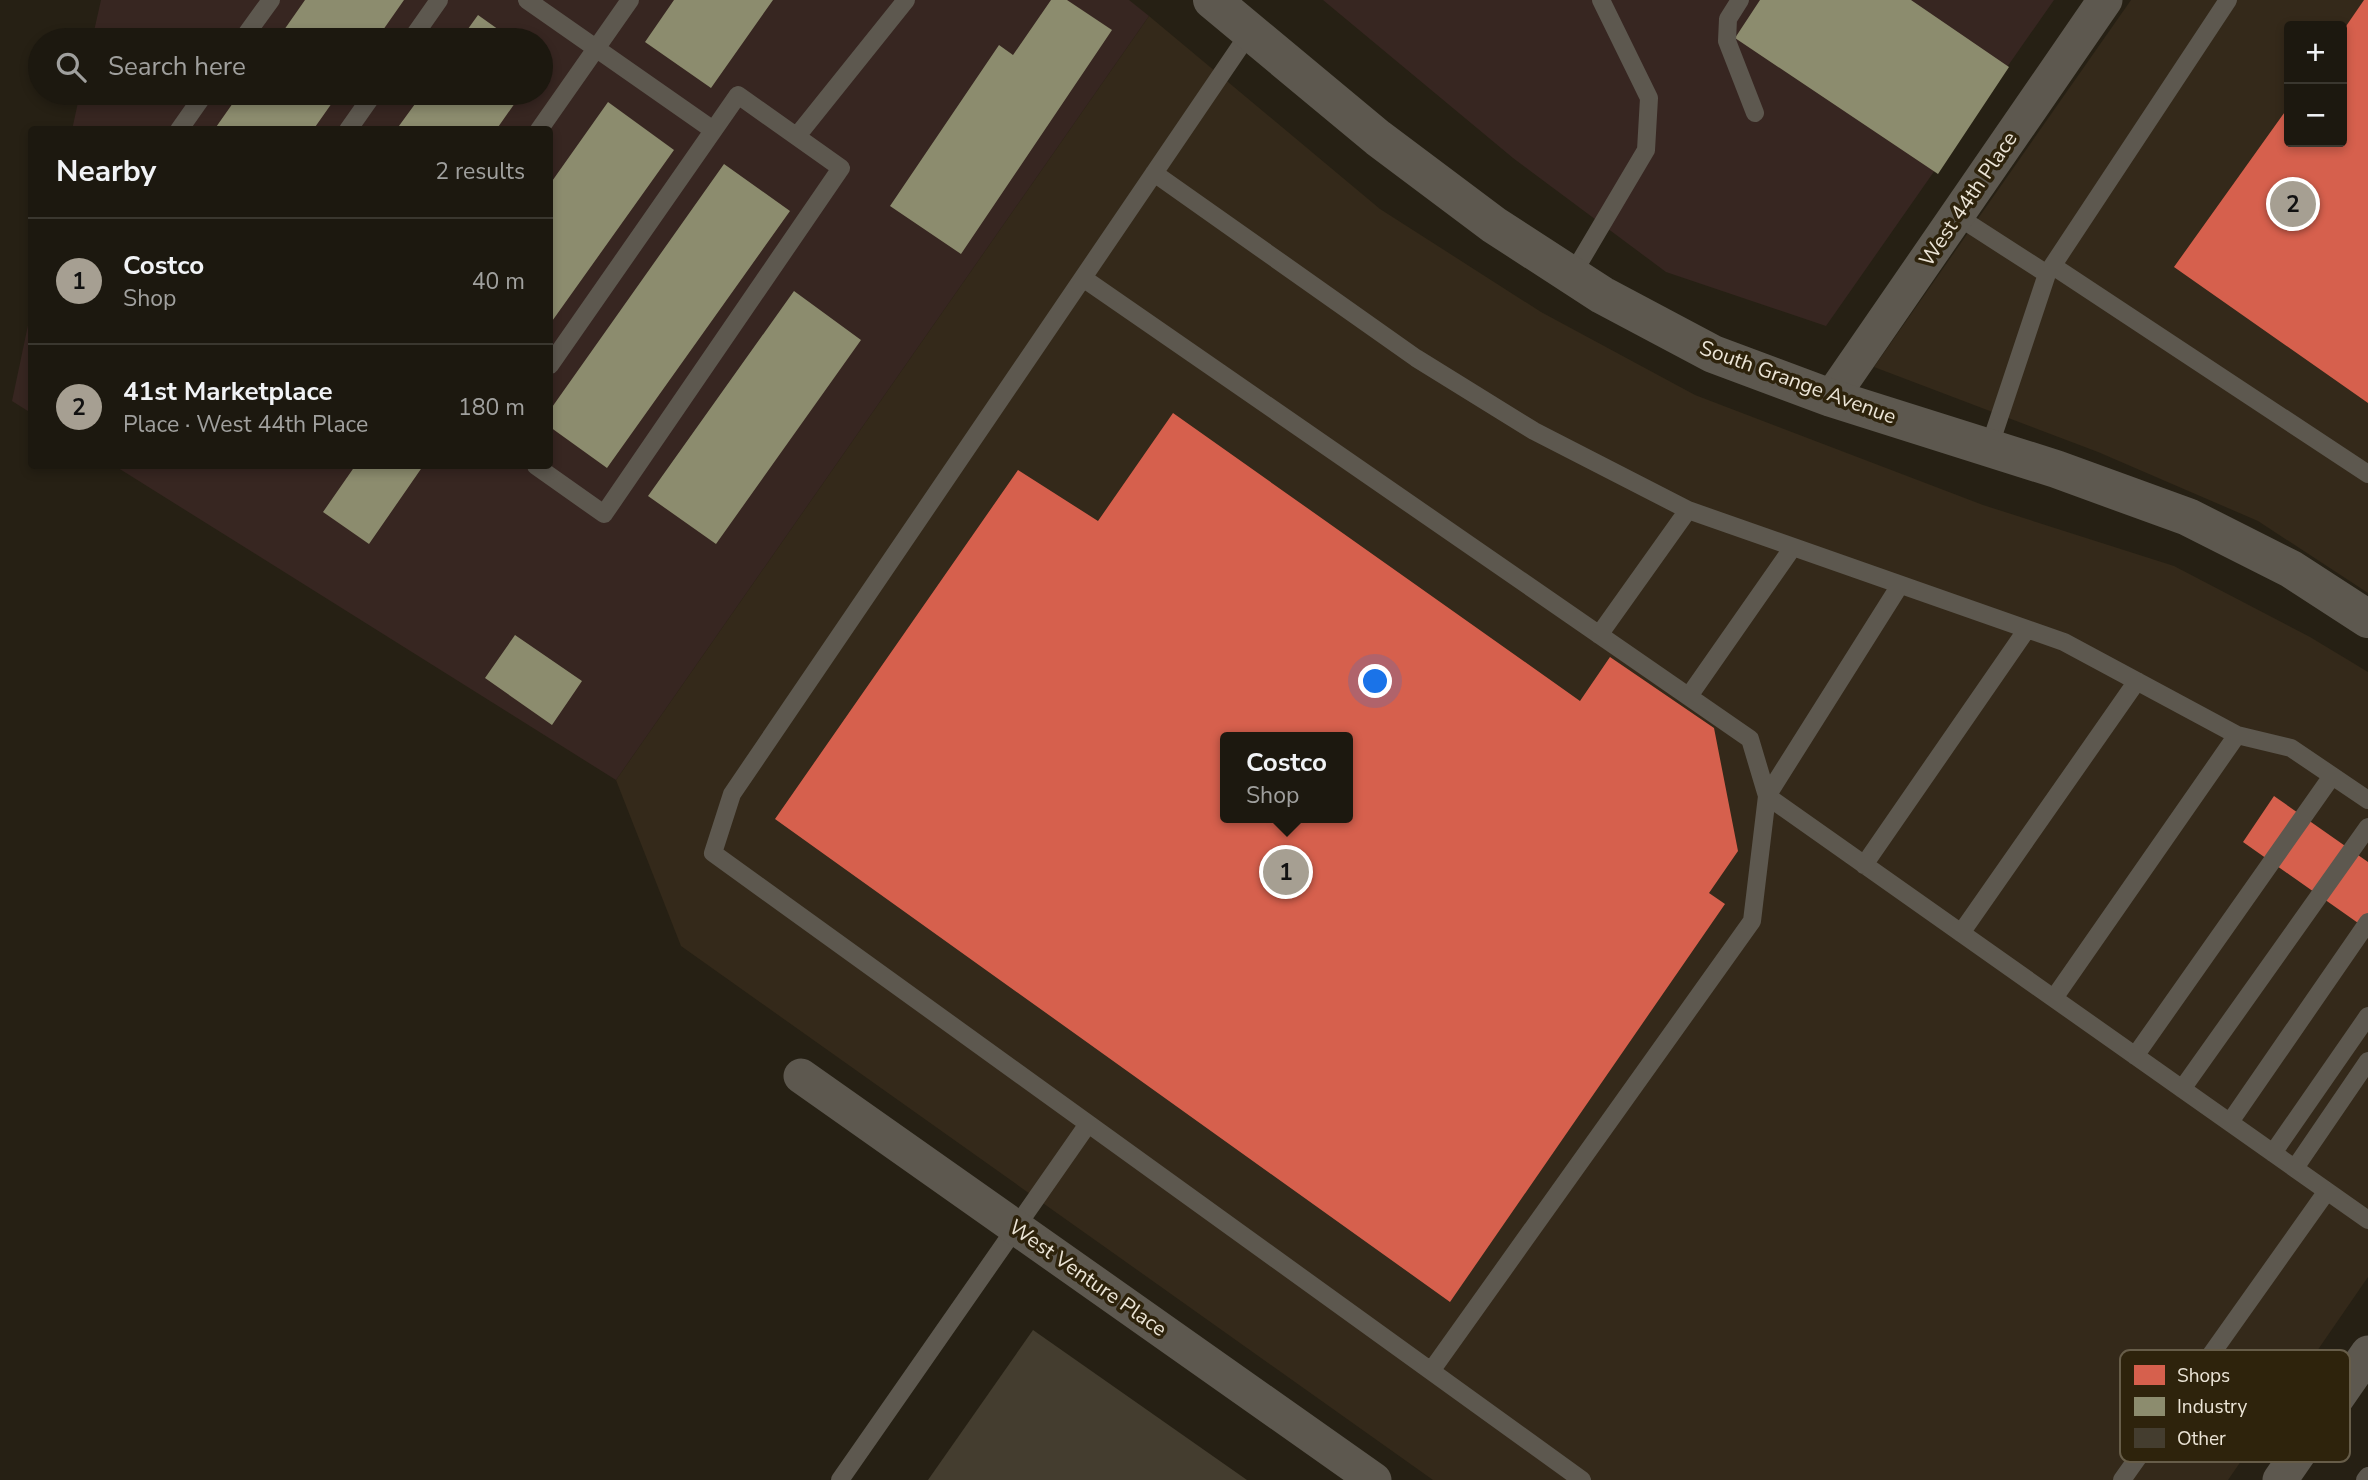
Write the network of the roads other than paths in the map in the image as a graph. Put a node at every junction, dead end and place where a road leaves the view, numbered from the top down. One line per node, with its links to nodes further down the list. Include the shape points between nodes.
1 (271, 0): 11 (lane)
2 (439, 0): 12 (lane)
3 (527, 0): 14 (lane)
4 (630, 0): 14 (lane)
5 (906, 0): 22 (lane)
6 (1212, 0): 13 (street, South Grange Avenue)
7 (1601, 0): 26 (lane, via 1649,98 1646,150)
8 (1740, 0): 17 (lane, via 1728,19 1727,41)
9 (2105, 0): 24 (street, West 44th Place)
10 (2228, 0): 25 (lane)
11 (251, 28)
12 (419, 28)
13 (1250, 32): 23 (lane); 26 (street, South Grange Avenue, via 1378,138 1494,225)
14 (596, 48): 20 (lane); 21 (lane)
15 (197, 105): 18 (lane)
16 (366, 105): 19 (lane)
17 (1755, 113)
18 (182, 126)
19 (351, 126)
20 (542, 126)
21 (713, 130): 22 (lane, via 738,95); 28 (lane)
22 (796, 136): 31 (lane, via 841,168 604,514)
23 (1154, 173): 27 (lane); 33 (lane, via 1416,358 1534,430)
24 (1957, 216): 25 (lane); 29 (street, West 44th Place)
25 (2050, 270): 30 (lane); 32 (lane)
26 (1572, 275): 29 (street, South Grange Avenue, via 1713,354)
27 (1083, 278): 38 (lane); 56 (lane, via 733,794 713,853)
28 (553, 361)
29 (1831, 398): 30 (street, South Grange Avenue)
30 (1989, 448): 36 (street, South Grange Avenue, via 2188,517 2291,569)
31 (540, 469)
32 (2368, 474)
33 (1688, 510): 34 (lane); 38 (lane)
34 (1793, 547): 35 (lane); 40 (lane)
35 (1900, 585): 37 (lane); 43 (lane)
36 (2368, 620)
37 (2027, 629): 39 (lane, via 2064,642); 46 (lane)
38 (1599, 635): 40 (lane)
39 (2137, 681): 41 (lane); 48 (lane)
40 (1689, 696): 43 (lane, via 1750,739)
41 (2237, 735): 42 (lane, via 2291,748); 49 (lane)
42 (2332, 776): 44 (lane); 51 (lane)
43 (1767, 796): 46 (lane); 64 (lane, via 1752,921)
44 (2368, 800)
45 (2368, 827): 54 (lane)
46 (1864, 865): 48 (lane)
47 (2368, 922): 55 (lane)
48 (1961, 933): 49 (lane)
49 (2054, 998): 51 (lane)
50 (2368, 1016): 57 (lane)
51 (2135, 1056): 54 (lane)
52 (2368, 1061): 58 (lane)
53 (802, 1076): 61 (street, West Venture Place)
54 (2182, 1089): 55 (lane)
55 (2230, 1122): 57 (lane)
56 (1088, 1124): 61 (lane); 64 (lane)
57 (2273, 1153): 58 (lane)
58 (2295, 1168): 59 (lane)
59 (2328, 1191): 60 (lane); 62 (lane)
60 (2368, 1220)
61 (1017, 1228): 68 (lane); 69 (street, West Venture Place)
62 (2215, 1350)
63 (2368, 1353): 65 (street)
64 (1431, 1371): 70 (lane)
65 (2350, 1379)
66 (2135, 1462): 71 (lane)
67 (2292, 1462): 72 (street)
68 (840, 1480)
69 (1374, 1480)
70 (1582, 1480)
71 (2122, 1480)
72 (2280, 1480)

